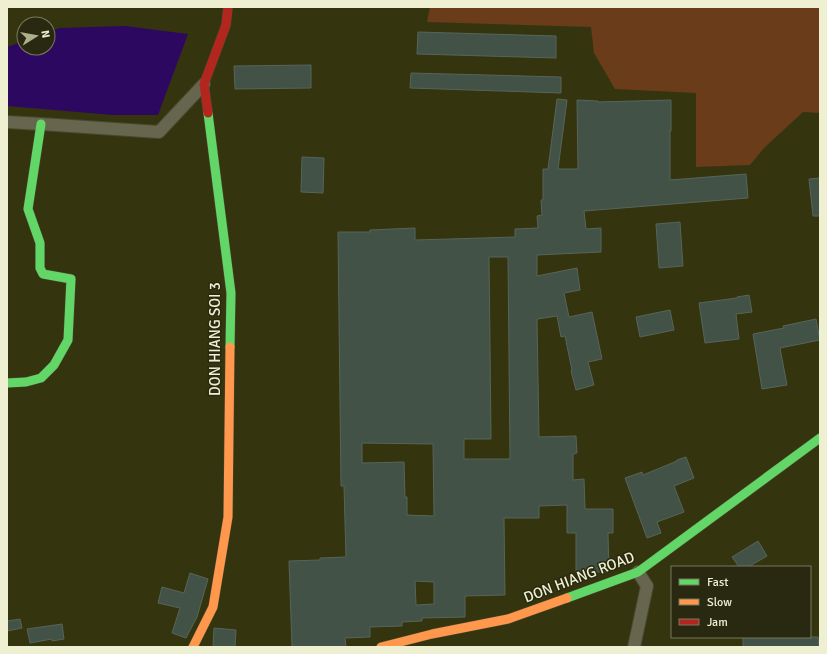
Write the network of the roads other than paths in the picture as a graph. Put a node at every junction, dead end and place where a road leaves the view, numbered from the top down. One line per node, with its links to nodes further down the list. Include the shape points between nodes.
1 (228, 7): 2 (street, DON HIANG SOI 3, via 226,25)
2 (204, 84): 4 (street, via 159,132); 8 (street, DON HIANG SOI 3, via 231,293 228,517 213,607)
3 (7, 122): 4 (street)
4 (42, 124): 5 (street, via 28,209 40,243 40,268 43,274 70,279 68,340 54,365 41,378)
5 (7, 383)
6 (820, 438): 7 (street, DON HIANG ROAD)
7 (638, 572): 9 (street, DON HIANG ROAD, via 508,619); 10 (street, via 647,586)
8 (193, 647)
9 (382, 647)
10 (634, 647)

